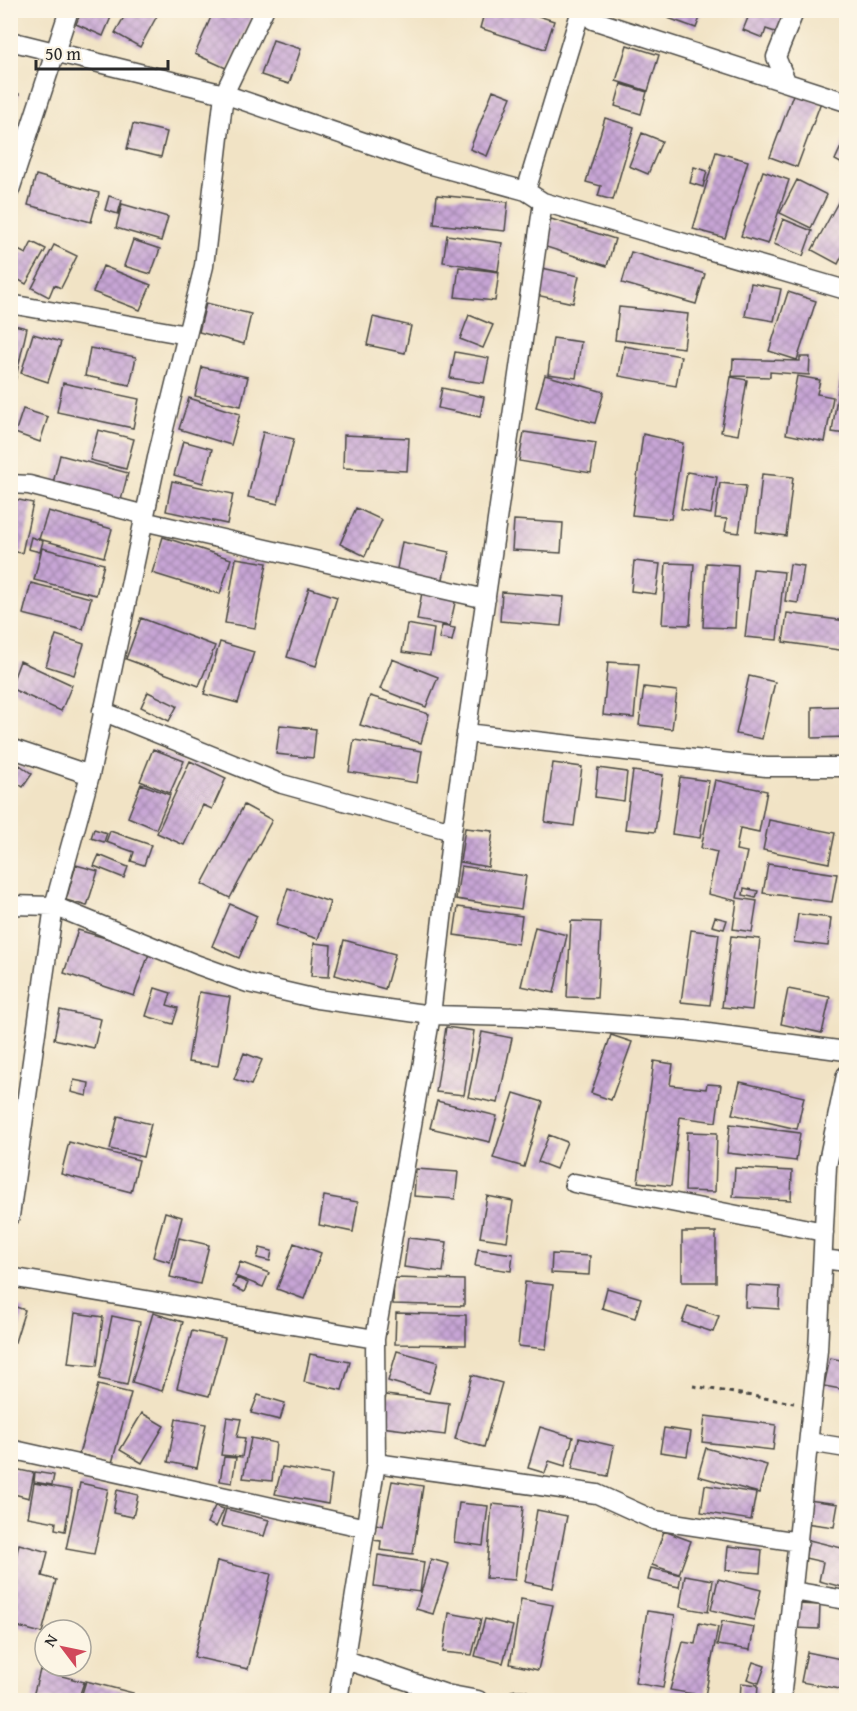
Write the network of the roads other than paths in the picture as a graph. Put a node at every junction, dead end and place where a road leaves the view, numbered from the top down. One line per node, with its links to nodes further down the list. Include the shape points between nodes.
1 (69, 10): 6 (street)
2 (264, 10): 8 (street)
3 (795, 10): 7 (street, via 777,57)
4 (587, 15): 7 (street); 11 (street)
5 (10, 41): 6 (street)
6 (54, 53): 8 (street); 10 (street)
7 (786, 81): 9 (street)
8 (224, 94): 11 (street, via 428,164); 15 (street, via 204,266)
9 (846, 102)
10 (10, 190)
11 (526, 191): 12 (street)
12 (543, 202): 13 (street); 18 (street)
13 (846, 290)
14 (10, 304): 15 (street)
15 (187, 334): 17 (street)
16 (10, 484): 17 (street, via 29,485)
17 (144, 518): 18 (street); 19 (street)
18 (486, 599): 20 (street)
19 (102, 711): 23 (street); 24 (street, via 282,784)
20 (466, 733): 22 (street, via 766,767); 24 (street)
21 (10, 747): 23 (street)
22 (846, 767)
23 (90, 775): 26 (street)
24 (452, 831): 27 (street)
25 (10, 905): 26 (street)
26 (54, 906): 27 (street, via 248,983 317,999); 31 (street)
27 (430, 1015): 28 (street, via 522,1017 653,1028); 36 (street)
28 (846, 1051)
29 (846, 1075): 32 (street, via 827,1166)
30 (574, 1184): 32 (street)
31 (10, 1216)
32 (824, 1232): 33 (street)
33 (823, 1259): 34 (street); 37 (street)
34 (846, 1262)
35 (10, 1277): 36 (street)
36 (375, 1339): 40 (street)
37 (809, 1442): 38 (street); 42 (street)
38 (846, 1448)
39 (10, 1449): 41 (street)
40 (376, 1463): 41 (street); 42 (street, via 597,1494 654,1520)
41 (366, 1528): 45 (street)
42 (799, 1542): 43 (street)
43 (793, 1591): 44 (street); 50 (street)
44 (846, 1600)
45 (346, 1660): 46 (street); 47 (street)
46 (338, 1701)
47 (477, 1701)
48 (515, 1701): 49 (street)
49 (523, 1701)
50 (781, 1701)

